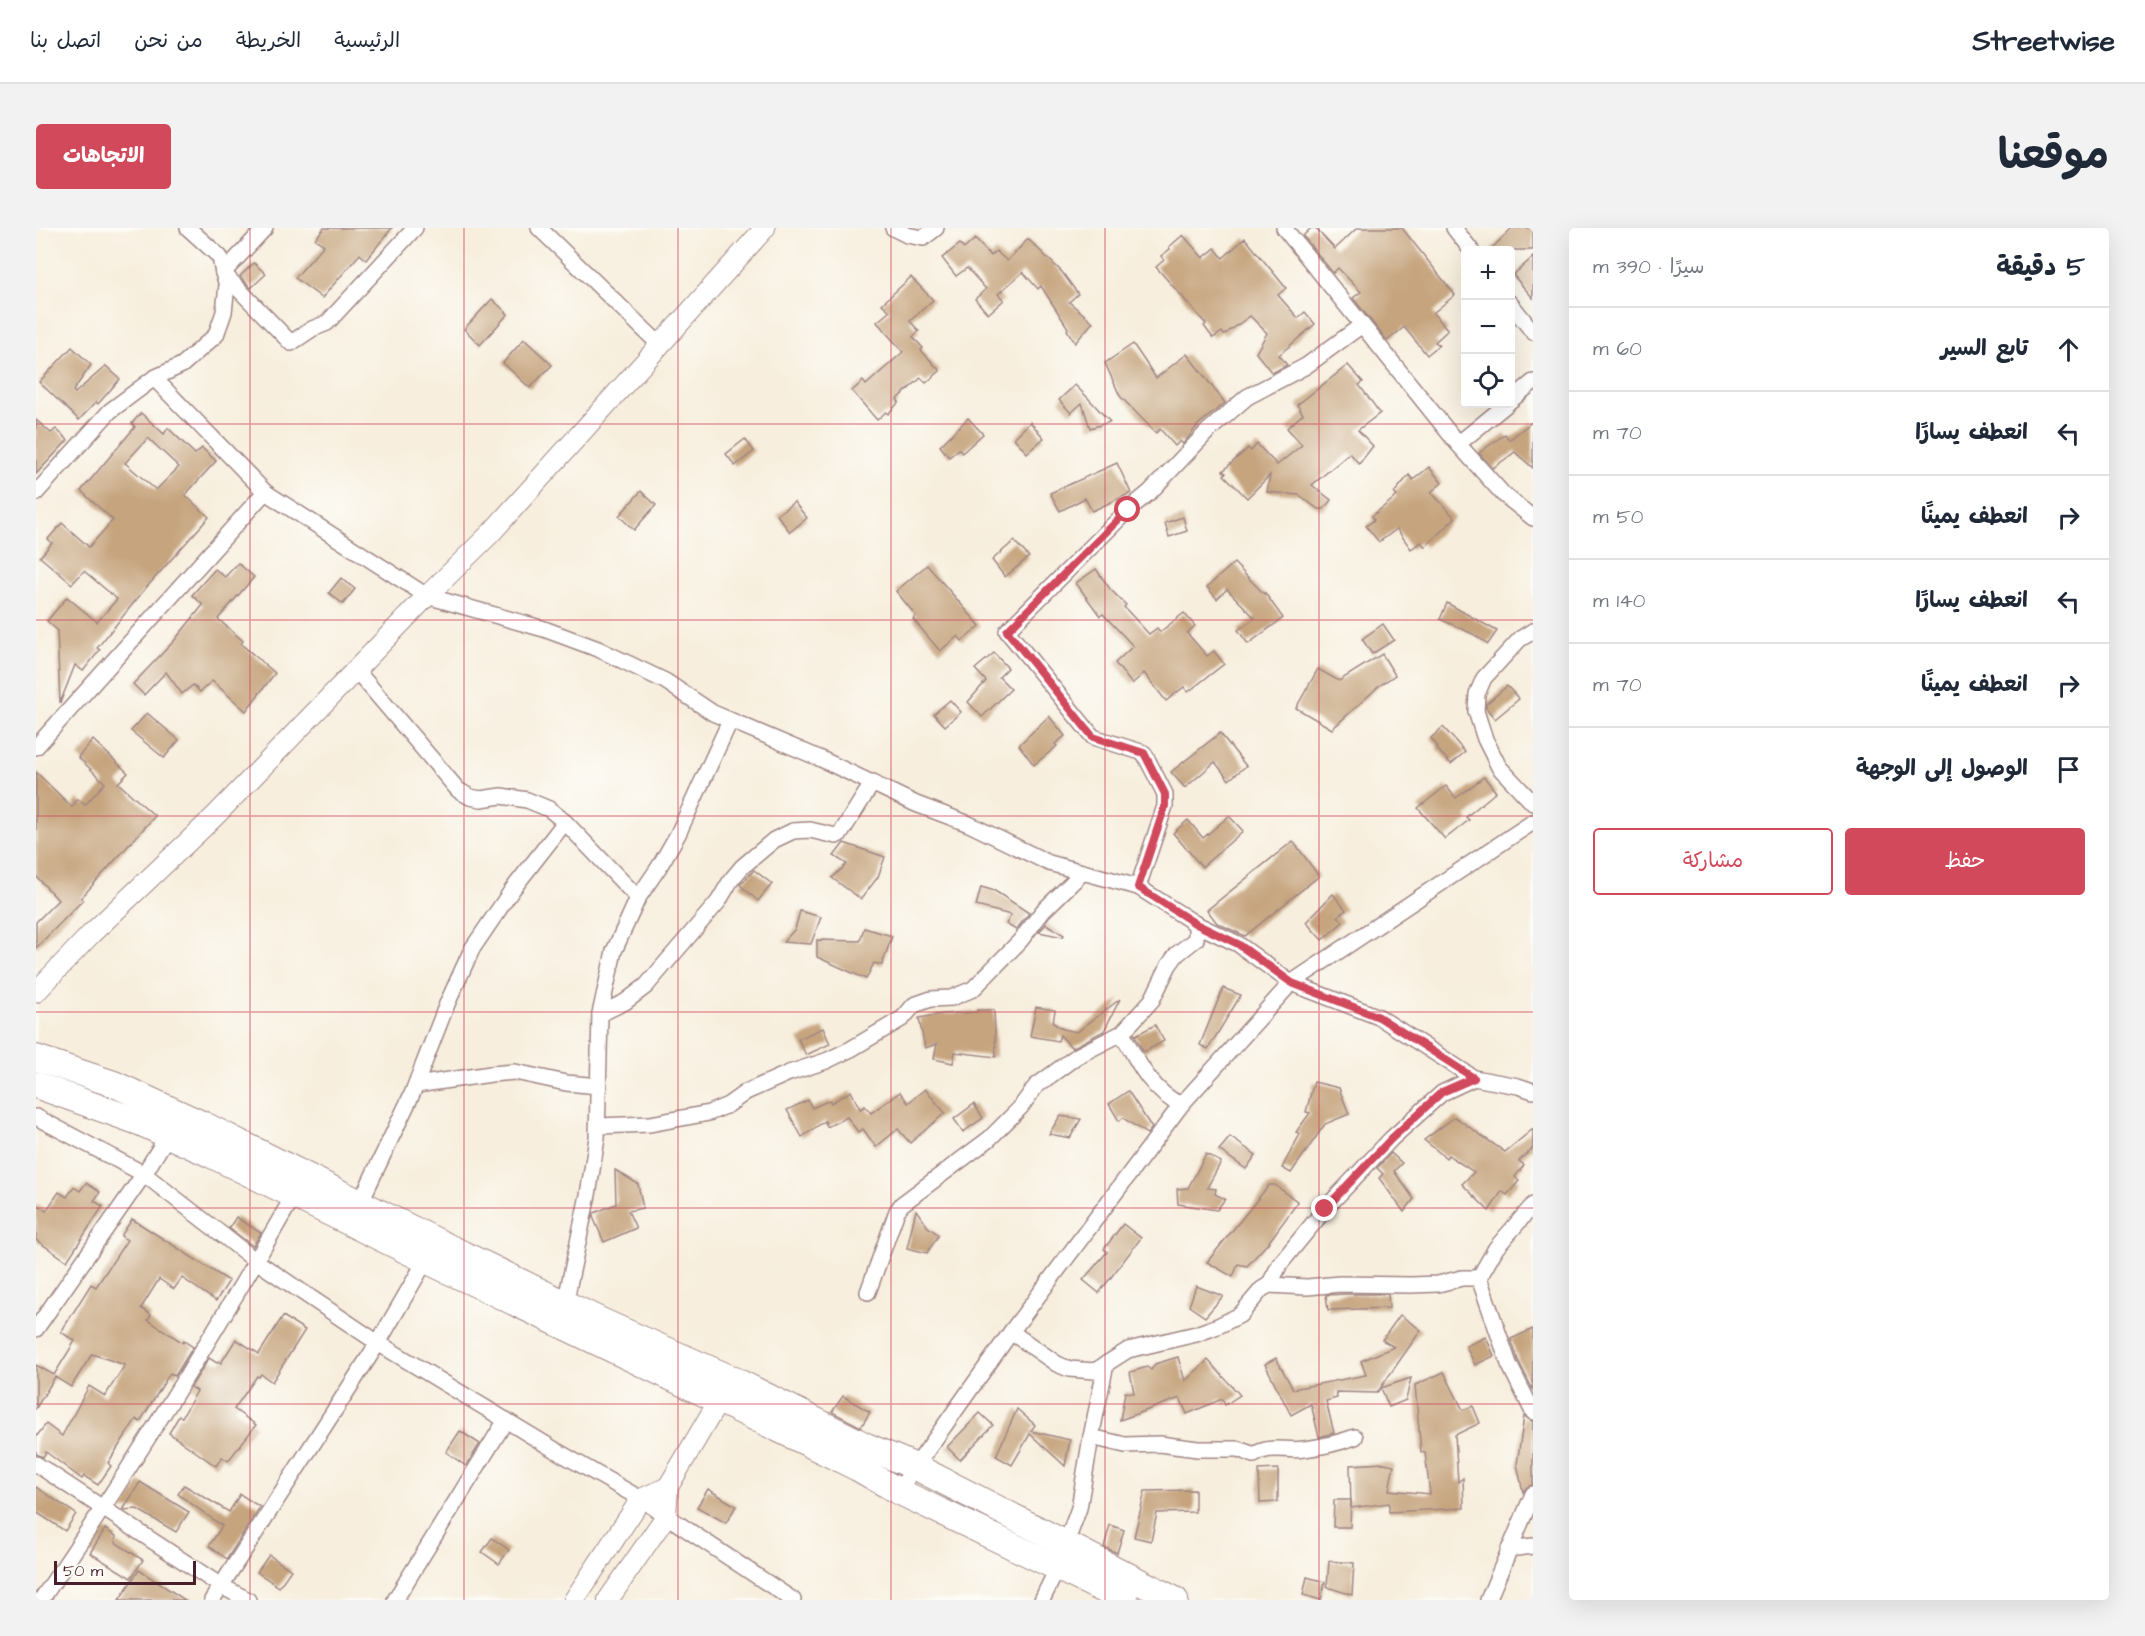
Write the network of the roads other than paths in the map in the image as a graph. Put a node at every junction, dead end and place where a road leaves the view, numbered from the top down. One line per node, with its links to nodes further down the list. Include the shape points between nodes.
1 (188, 228): 11 (street, via 220,257)
2 (265, 228): 11 (street)
3 (415, 228): 11 (street, via 327,324 312,328 291,343)
4 (539, 228): 15 (street)
5 (765, 228): 15 (street)
6 (893, 228): 7 (street, via 923,238)
7 (936, 228)
8 (1284, 228): 13 (street)
9 (1454, 228): 10 (street)
10 (1468, 246)
11 (223, 273): 16 (street, via 227,285 224,312 216,335 182,365)
12 (1515, 309): 14 (street)
13 (1362, 324): 20 (street); 34 (street, via 1306,366 1247,397 1007,631 1093,737 1144,753 1165,794 1165,806)
14 (1533, 332)
15 (659, 344): 24 (street, via 491,533)
16 (154, 378): 21 (street); 22 (street, via 110,411)
17 (1533, 382): 18 (street)
18 (1515, 397)
19 (1502, 408): 20 (street)
20 (1458, 444): 23 (street, via 1503,494)
21 (265, 492): 24 (street); 28 (street)
22 (36, 493)
23 (1533, 518)
24 (427, 596): 26 (street); 27 (street, via 544,629 598,649 665,681)
25 (1533, 631): 30 (street, via 1520,639 1484,678 1477,694 1476,711 1499,766)
26 (356, 670): 31 (street, via 458,790 481,799 501,796 527,800 549,809); 38 (street)
27 (730, 721): 29 (street); 35 (street, via 678,834)
28 (36, 747)
29 (873, 782): 33 (street, via 1049,863); 39 (street, via 842,833 836,836 793,831 774,840 742,867 718,902 646,986 626,1002)
30 (1533, 803)
31 (565, 822): 35 (street); 44 (street, via 472,949)
32 (1533, 822): 37 (street)
33 (1082, 873): 34 (street); 49 (street, via 973,988 951,998 914,1005 903,1018 851,1049 746,1092 728,1106 709,1113 650,1124)
34 (1138, 887): 36 (street)
35 (638, 898): 39 (street, via 614,951)
36 (1196, 924): 37 (street, via 1238,944); 40 (street, via 1196,939 1173,960 1152,1000)
37 (1292, 983): 42 (street, via 1379,1017); 47 (street)
38 (36, 992)
39 (600, 1014): 45 (street)
40 (1122, 1033): 47 (street, via 1146,1075 1166,1098); 60 (street, via 1077,1056 1036,1086 989,1139 902,1204)
41 (36, 1058): 53 (highway, via 114,1084 204,1125)
42 (1474, 1078): 46 (street); 59 (street, via 1442,1092 1383,1146 1306,1231)
43 (36, 1085): 50 (highway)
44 (416, 1085): 45 (street, via 515,1072); 54 (street)
45 (599, 1086): 49 (street)
46 (1533, 1091)
47 (1181, 1105): 63 (street)
48 (36, 1117): 51 (street)
49 (598, 1126): 61 (street)
50 (168, 1135): 51 (street); 52 (highway)
51 (144, 1174): 57 (street); 62 (street)
52 (294, 1195): 53 (highway); 57 (street)
53 (331, 1201): 54 (highway); 56 (highway)
54 (360, 1203): 61 (highway)
55 (1533, 1205): 58 (street, via 1496,1248)
56 (426, 1260): 64 (street); 66 (highway)
57 (256, 1261): 64 (street); 77 (street)
58 (1479, 1278): 59 (street, via 1411,1285); 67 (street, via 1509,1364)
59 (1269, 1285): 65 (street, via 1239,1315 1218,1326 1128,1350)
60 (868, 1292)
61 (565, 1304): 66 (highway)
62 (36, 1329)
63 (1011, 1332): 65 (street, via 1068,1369 1095,1371); 72 (street)
64 (378, 1343): 68 (street); 83 (street)
65 (1106, 1365): 69 (street)
66 (726, 1390): 72 (highway); 73 (street); 74 (highway)
67 (1533, 1412)
68 (506, 1420): 76 (street); 87 (street)
69 (1090, 1437): 70 (street, via 1125,1445 1238,1449 1254,1455 1263,1449 1329,1446); 79 (street, via 1079,1508)
70 (1355, 1437)
71 (36, 1464): 77 (street)
72 (916, 1467): 74 (street); 79 (highway)
73 (668, 1487): 76 (street); 78 (street)
74 (898, 1491): 82 (highway)
75 (1533, 1494): 81 (street)
76 (641, 1499): 78 (street); 88 (street)
77 (104, 1509): 83 (street); 84 (street)
78 (666, 1516): 89 (street); 90 (street)
79 (1066, 1543): 82 (street); 93 (highway)
80 (1533, 1546): 81 (street)
81 (1509, 1549): 94 (street)
82 (1058, 1569): 91 (street); 92 (highway)
83 (221, 1586): 85 (street); 86 (street)
84 (41, 1600)
85 (212, 1600)
86 (248, 1600)
87 (395, 1600)
88 (574, 1600)
89 (608, 1600)
90 (793, 1600)
91 (1042, 1600)
92 (1125, 1600)
93 (1175, 1600)
94 (1488, 1600)

